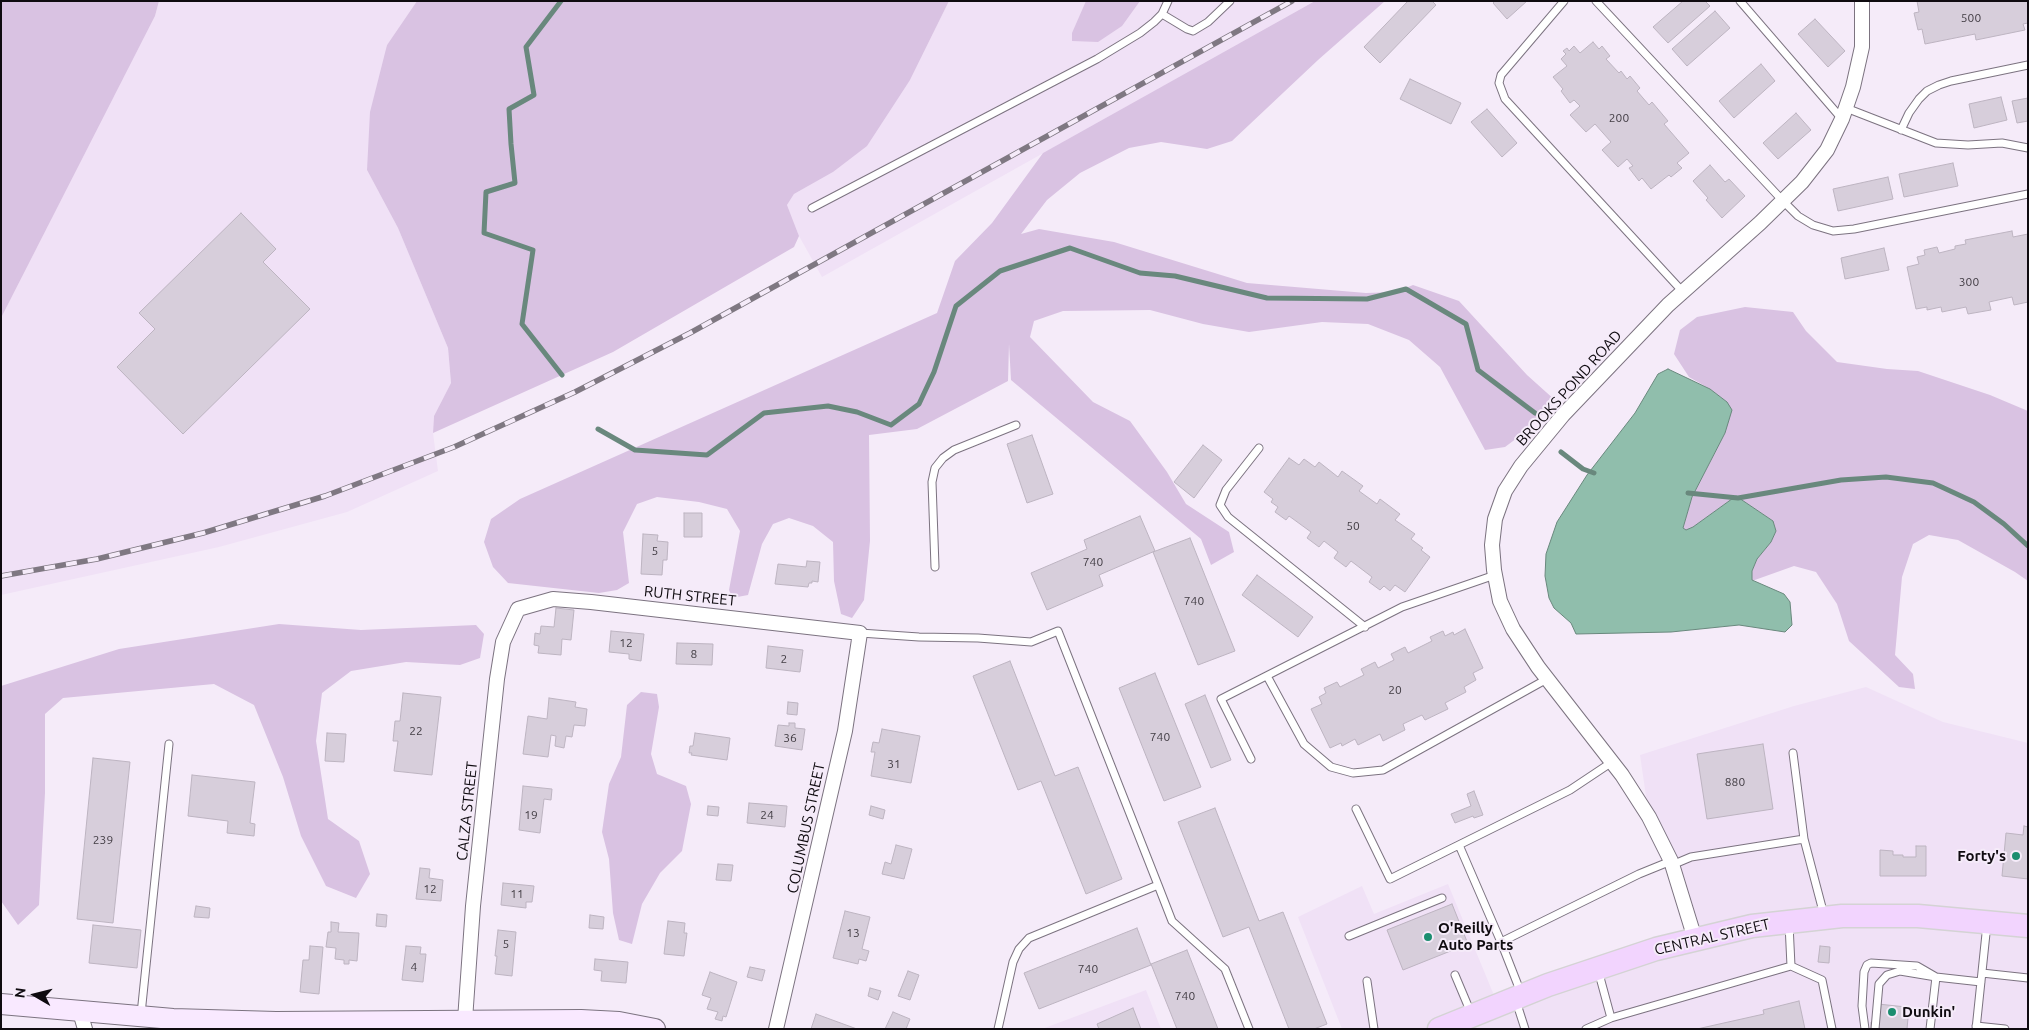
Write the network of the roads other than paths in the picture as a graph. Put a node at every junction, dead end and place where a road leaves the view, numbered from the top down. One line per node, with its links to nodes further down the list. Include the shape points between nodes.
1 (1168, 1): 7 (lane)
2 (1230, 1): 7 (lane, via 1193,31)
3 (1564, 1): 15 (lane, via 1502,75 1499,83 1506,99)
4 (1596, 1): 13 (lane)
5 (1740, 1): 9 (lane)
6 (1862, 1): 9 (street, BROOKS POND ROAD, via 1862,47)
7 (1162, 14): 14 (lane, via 1140,33 1097,59)
8 (2028, 65): 10 (lane, via 1951,80 1927,91 1909,113)
9 (1844, 113): 10 (lane); 13 (street, BROOKS POND ROAD, via 1827,150)
10 (1901, 130): 11 (lane, via 1936,142 1968,145 2002,143)
11 (2028, 148)
12 (2028, 194): 13 (lane, via 1854,230 1833,231 1813,225)
13 (1783, 201): 15 (street, BROOKS POND ROAD)
14 (812, 208)
15 (1683, 292): 19 (street, BROOKS POND ROAD, via 1563,415 1521,466 1505,491 1495,519 1492,545)
16 (1016, 425): 18 (lane, via 954,450 935,468 932,482)
17 (1259, 448): 21 (lane, via 1226,490 1220,506 1228,517)
18 (935, 567)
19 (1495, 576): 21 (lane, via 1402,607); 24 (street, BROOKS POND ROAD, via 1500,601 1513,630)
20 (518, 609): 22 (street, RUTH STREET, via 553,599); 55 (street, CALZA STREET, via 503,642 497,679 474,897)
21 (1365, 627): 23 (lane)
22 (860, 634): 33 (lane, via 1031,642 1058,631); 59 (street, COLUMBUS STREET, via 845,731)
23 (1267, 676): 24 (lane, via 1304,744 1331,767 1353,773 1383,770); 27 (lane, via 1221,699)
24 (1547, 679): 28 (street, BROOKS POND ROAD)
25 (169, 744): 52 (lane)
26 (1793, 753): 30 (lane)
27 (1251, 759)
28 (1612, 762): 31 (lane, via 1570,790); 32 (street, BROOKS POND ROAD, via 1649,817)
29 (1356, 809): 31 (lane, via 1390,879)
30 (1804, 839): 32 (lane, via 1691,857); 35 (lane)
31 (1459, 844): 41 (lane)
32 (1672, 863): 40 (street, BROOKS POND ROAD); 41 (lane, via 1639,874)
33 (1158, 885): 60 (lane, via 1029,938 1013,962); 61 (lane, via 1172,921 1225,969)
34 (1442, 898): 39 (lane)
35 (1824, 918): 36 (main road, CENTRAL STREET); 37 (main road, CENTRAL STREET, via 1918,916)
36 (1789, 921): 40 (main road, CENTRAL STREET); 42 (lane)
37 (1988, 921): 38 (main road, CENTRAL STREET); 44 (lane)
38 (2028, 926)
39 (1349, 936)
40 (1695, 938): 43 (main road, CENTRAL STREET)
41 (1501, 942): 50 (lane)
42 (1791, 966): 53 (lane); 65 (lane, via 1822,980)
43 (1598, 968): 50 (main road, CENTRAL STREET); 53 (lane)
44 (1982, 972): 47 (lane); 49 (lane)
45 (1455, 975): 56 (lane)
46 (1936, 977): 49 (lane); 66 (lane, via 1917,966 1867,965 1862,1000); 67 (lane, via 1900,971 1887,975 1880,984); 68 (lane)
47 (2028, 978)
48 (1367, 980): 62 (lane)
49 (1981, 982): 57 (lane)
50 (1518, 997): 56 (main road, CENTRAL STREET); 63 (lane)
51 (1, 1004): 54 (main road)
52 (140, 1017): 54 (main road); 55 (main road, via 276,1022)
53 (1611, 1018): 64 (lane)
54 (83, 1020)
55 (465, 1020): 58 (main road, via 581,1020)
56 (1455, 1024)
57 (1976, 1027): 69 (lane)
58 (655, 1029)
59 (776, 1029)
60 (998, 1029)
61 (1249, 1029)
62 (1374, 1029)
63 (1525, 1029)
64 (1586, 1029)
65 (1832, 1029)
66 (1865, 1029)
67 (1875, 1029)
68 (1930, 1029)
69 (2005, 1029)

